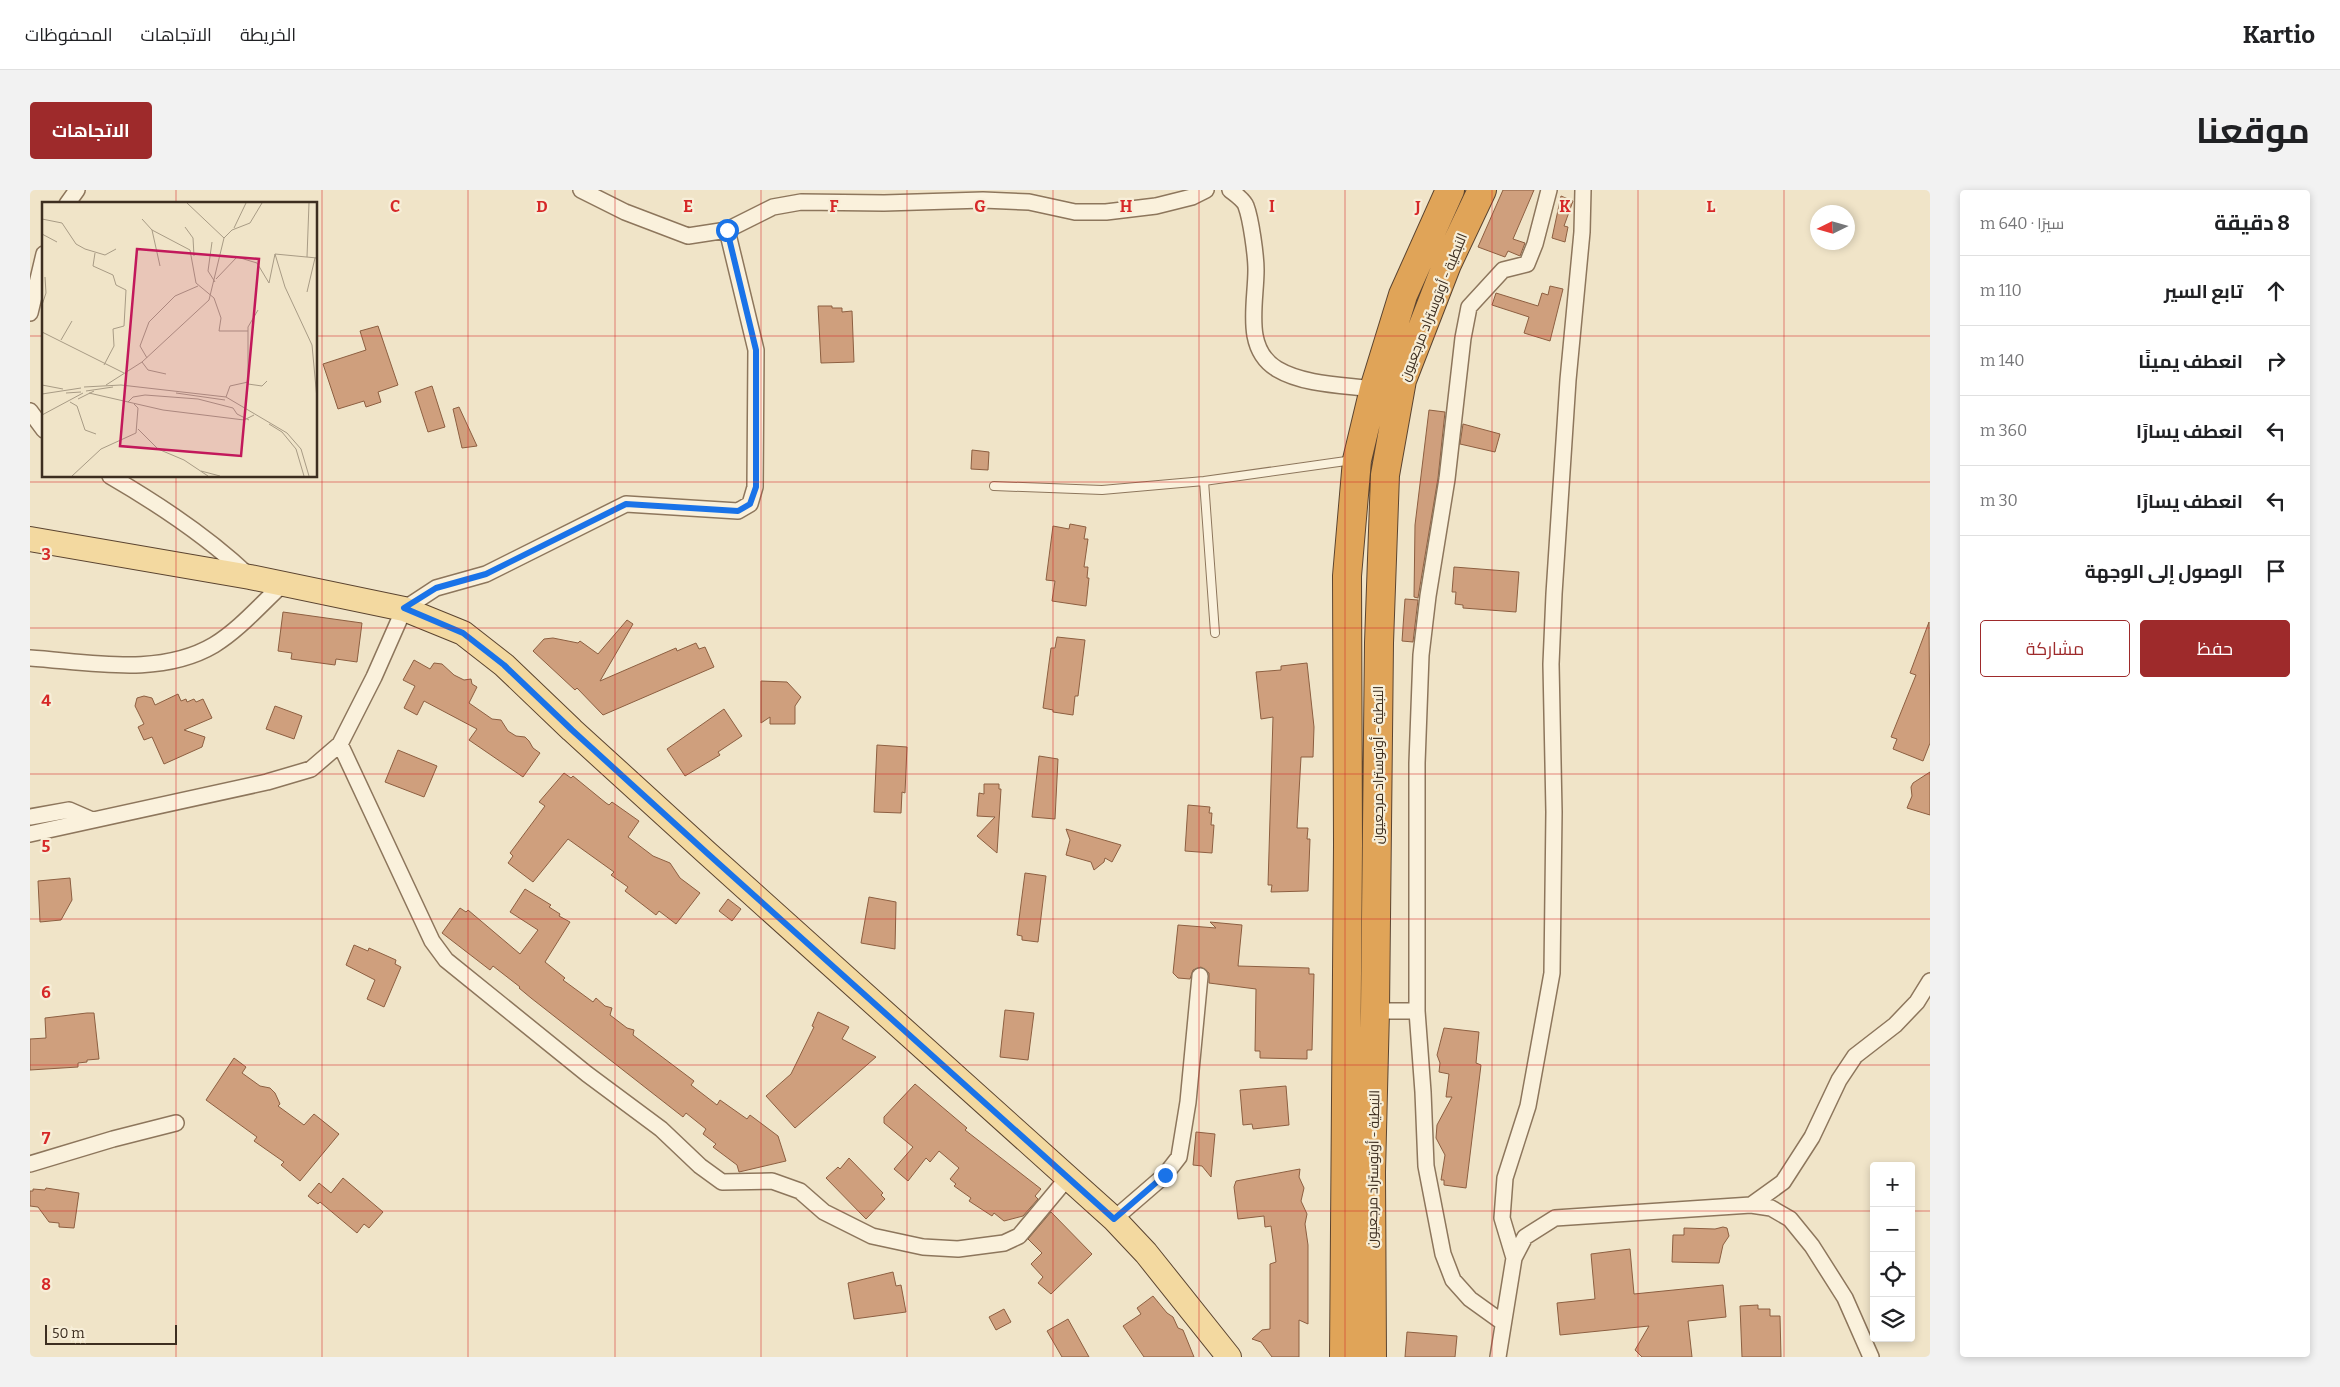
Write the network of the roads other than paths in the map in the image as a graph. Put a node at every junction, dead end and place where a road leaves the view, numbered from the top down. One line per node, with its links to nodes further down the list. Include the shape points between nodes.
1 (77, 190): 9 (street)
2 (581, 190): 10 (street, via 625,212 688,236)
3 (1206, 190): 10 (street, via 1156,206 1106,212 1075,212 1029,202 983,200 884,204 801,202 773,207)
4 (1230, 190): 13 (street, via 1246,205 1256,269 1254,329 1258,348 1266,361 1279,370 1310,380)
5 (1450, 190): 13 (highway, النبطية - أوتوستراد مرجعيون, via 1403,294)
6 (1482, 190): 32 (highway, النبطية - أوتوستراد مرجعيون, via 1446,264 1402,380 1385,475 1379,643)
7 (1548, 190): 33 (street, via 1527,264 1503,270 1469,308 1463,338 1447,479 1421,655 1417,763)
8 (1583, 190): 39 (street, via 1560,475 1552,646 1552,973 1528,1106 1505,1178 1502,1218)
9 (68, 202)
10 (727, 230): 23 (street, via 756,350 756,487 750,504 738,511 626,504 486,574 436,588)
11 (42, 262): 12 (street)
12 (30, 312)
13 (1374, 389): 16 (highway, النبطية - أوتوستراد مرجعيون)
14 (30, 411): 15 (street)
15 (42, 427)
16 (1357, 460): 18 (lane); 42 (highway, النبطية - أوتوستراد مرجعيون, via 1347,576)
17 (113, 478): 21 (street, via 220,548)
18 (1204, 481): 19 (lane, via 1102,490); 24 (lane)
19 (994, 486)
20 (30, 539): 21 (main road)
21 (250, 577): 22 (main road)
22 (283, 584): 23 (main road); 25 (street, via 240,625 214,644 184,659 138,665)
23 (404, 608): 26 (street); 36 (main road, via 463,633 504,665 693,840)
24 (1215, 633)
25 (30, 658)
26 (340, 744): 28 (street, via 311,769 276,780); 36 (street, via 432,940 446,960 661,1129 722,1182 772,1181 800,1191 824,1212 872,1236 923,1247 958,1249 1004,1243 1019,1236)
27 (30, 816): 28 (street, via 70,810)
28 (92, 820): 29 (street)
29 (30, 834)
30 (1200, 976): 38 (street, via 1188,1102 1179,1157 1165,1175)
31 (1930, 981): 37 (street, via 1917,1002 1895,1025 1855,1056 1783,1182)
32 (1376, 1011): 33 (street); 43 (highway, النبطية - أوتوستراد مرجعيون, via 1371,1172)
33 (1417, 1011): 40 (street, via 1426,1166 1443,1254 1453,1280 1470,1298)
34 (176, 1123): 35 (street)
35 (30, 1164)
36 (1069, 1176): 38 (main road)
37 (1751, 1205): 39 (street, via 1555,1218 1525,1237); 45 (street, via 1770,1208 1790,1219 1812,1246 1845,1298)
38 (1114, 1219): 41 (main road, via 1146,1253)
39 (1514, 1258): 40 (street)
40 (1502, 1322): 44 (street)
41 (1229, 1357)
42 (1344, 1357)
43 (1372, 1357)
44 (1498, 1357)
45 (1872, 1357)

